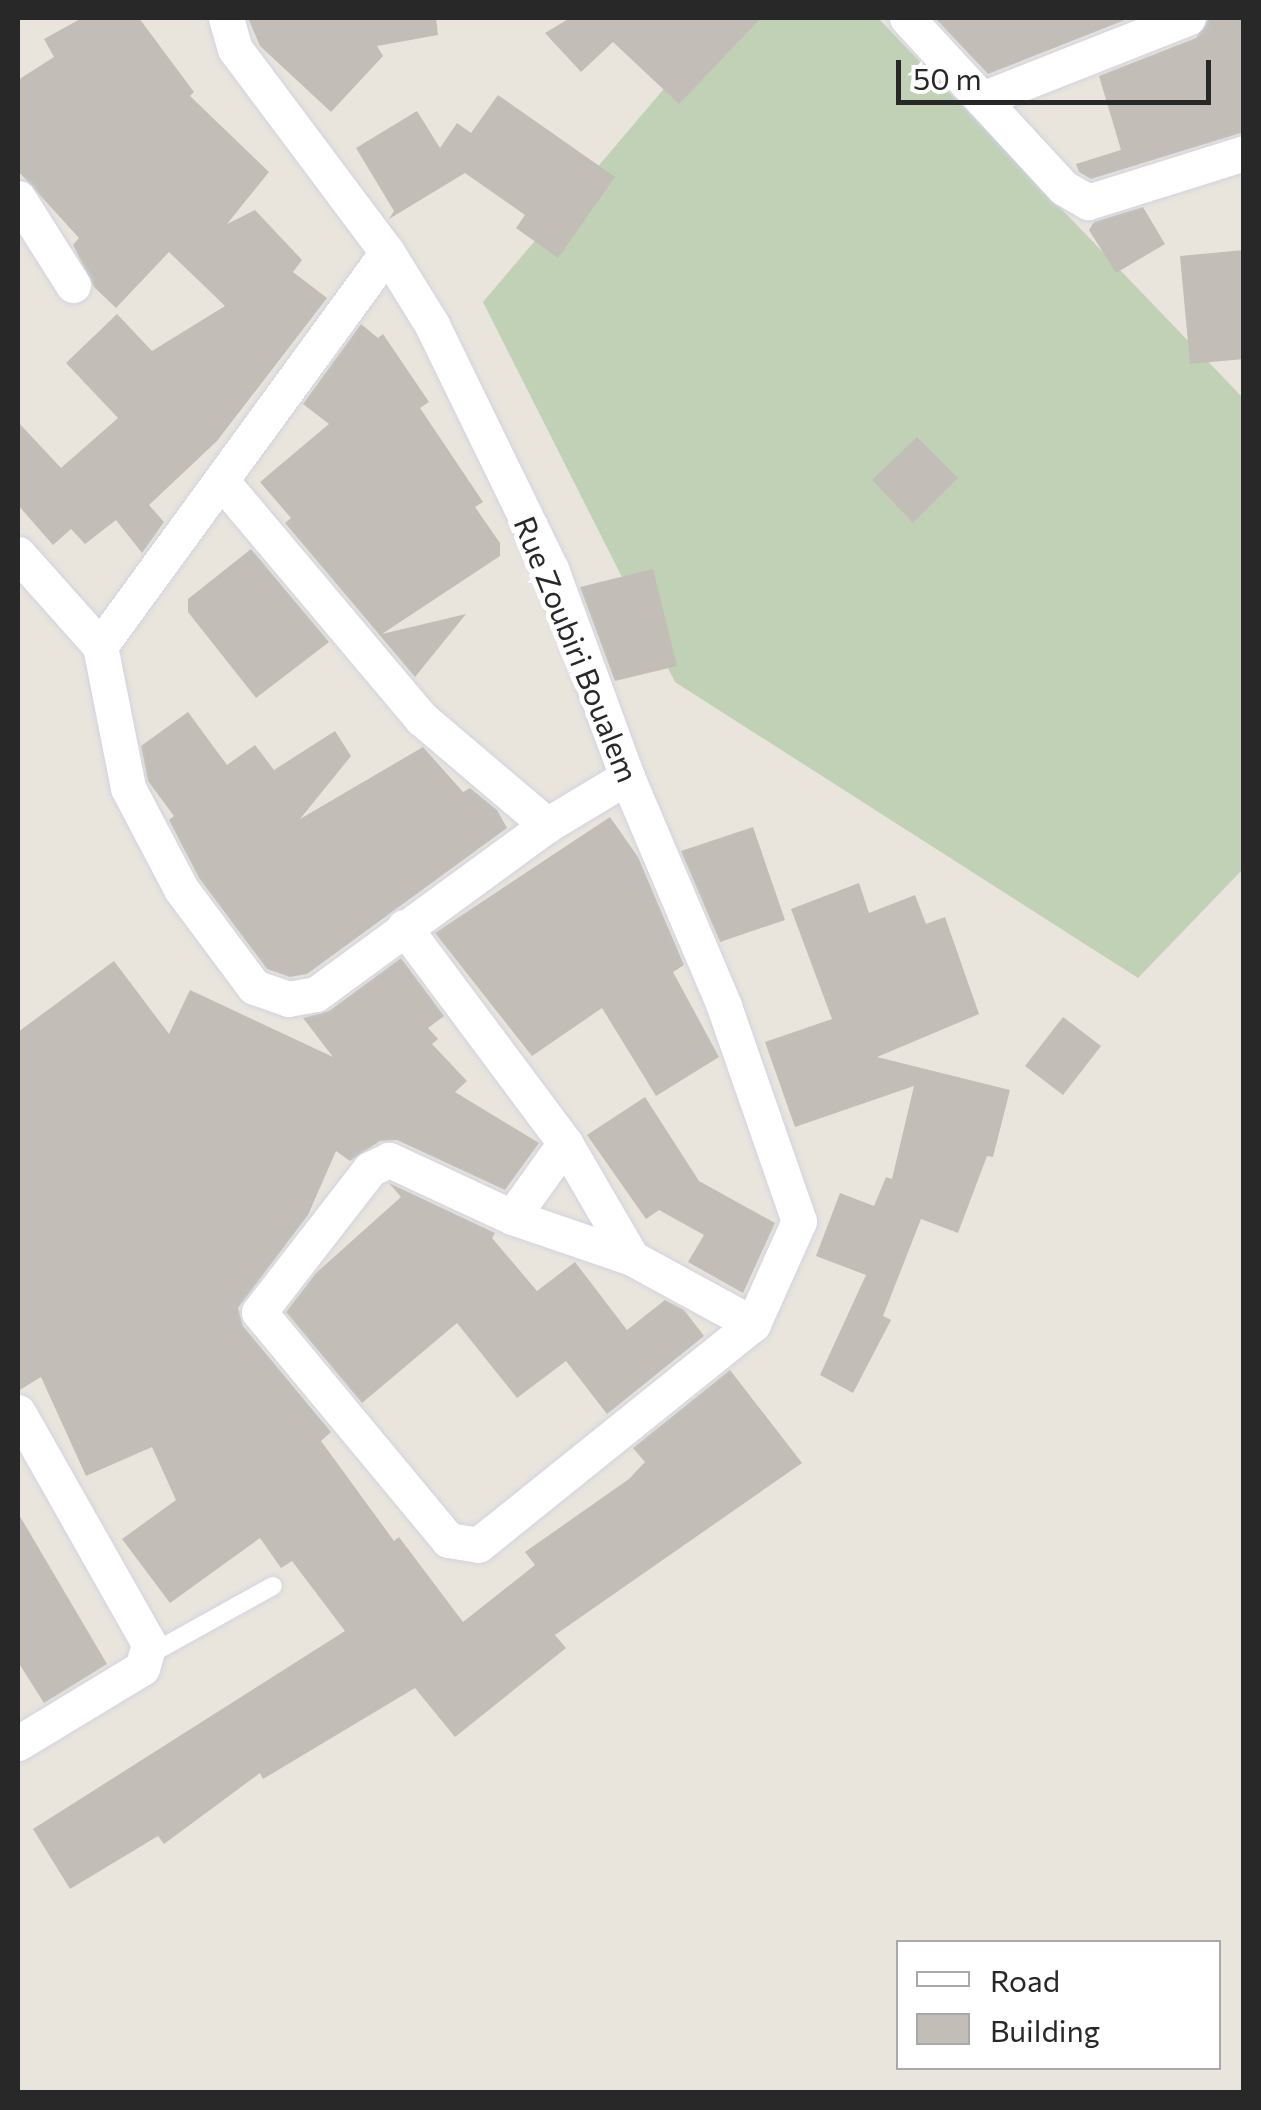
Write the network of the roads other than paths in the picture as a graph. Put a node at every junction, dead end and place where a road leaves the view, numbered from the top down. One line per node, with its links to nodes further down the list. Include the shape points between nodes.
1 (226, 18): 7 (street, Rue Zoubiri Boualem, via 235,49)
2 (907, 18): 4 (street)
3 (1188, 18): 4 (street)
4 (987, 97): 5 (street, via 1064,188 1088,202)
5 (1244, 153)
6 (18, 198): 8 (street)
7 (386, 252): 9 (street); 12 (street, Rue Zoubiri Boualem, via 432,325 551,569)
8 (73, 285)
9 (224, 484): 11 (street); 13 (street, via 422,719)
10 (18, 554): 11 (street)
11 (100, 646): 14 (street, via 128,788 181,889 254,987 288,999 316,994)
12 (627, 776): 13 (street); 18 (street, Rue Zoubiri Boualem, via 724,1006 799,1221)
13 (547, 825): 14 (street)
14 (404, 927): 15 (street)
15 (565, 1143): 16 (street); 17 (street)
16 (512, 1217): 17 (street, Rue Zoubiri Boualem); 18 (street, Rue Zoubiri Boualem, via 389,1160 370,1169 259,1312 448,1540 478,1545)
17 (632, 1258): 18 (street, Rue Zoubiri Boualem)
18 (753, 1324)
19 (18, 1412): 21 (street, via 149,1644)
20 (273, 1586): 21 (lane)
21 (147, 1656): 22 (street, via 142,1668)
22 (18, 1743)

